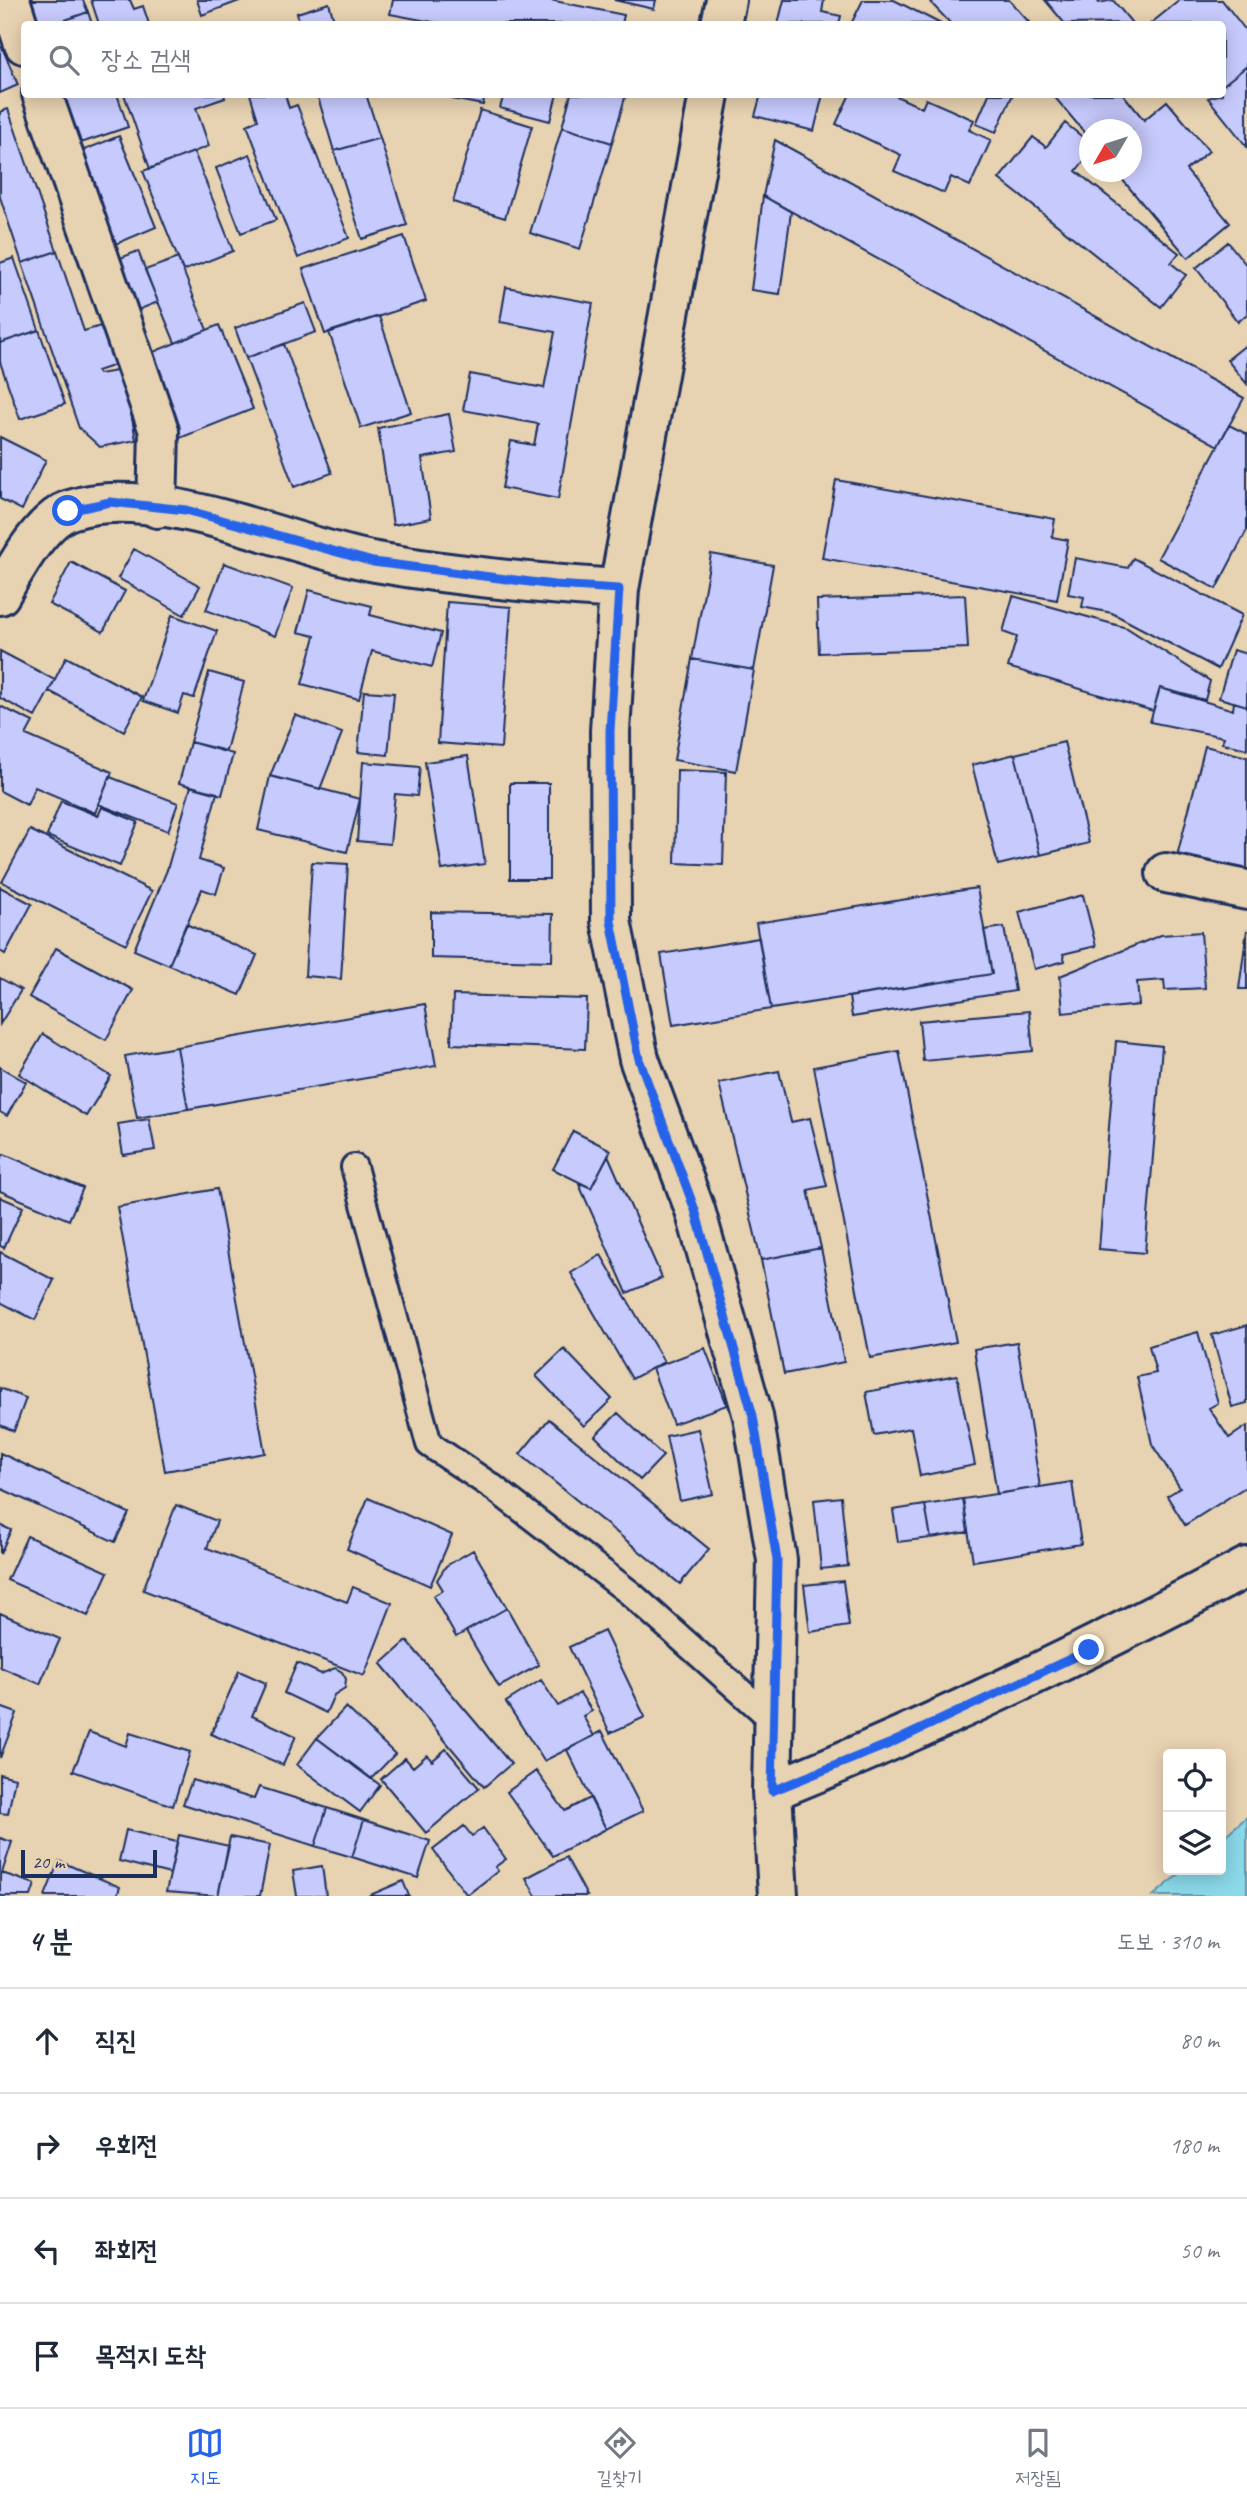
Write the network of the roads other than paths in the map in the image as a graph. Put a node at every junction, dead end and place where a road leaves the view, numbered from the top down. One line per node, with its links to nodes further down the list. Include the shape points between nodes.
1 (10, 0): 4 (street)
2 (726, 0): 3 (street)
3 (722, 21)
4 (21, 35)
5 (43, 98): 7 (street, via 159,431)
6 (708, 98): 8 (street)
7 (158, 508): 8 (street, via 186,510 373,562); 9 (street, via 110,502 68,511 33,540)
8 (619, 589): 14 (street, via 610,731 611,921 639,1059 695,1210 753,1416 777,1560)
9 (0, 595)
10 (1166, 873): 11 (street)
11 (1247, 890)
12 (354, 1167): 14 (lane, via 429,1444 630,1593)
13 (1247, 1567): 15 (street, via 1064,1662 889,1744)
14 (774, 1721): 15 (street)
15 (772, 1791): 16 (street)
16 (778, 1896)

